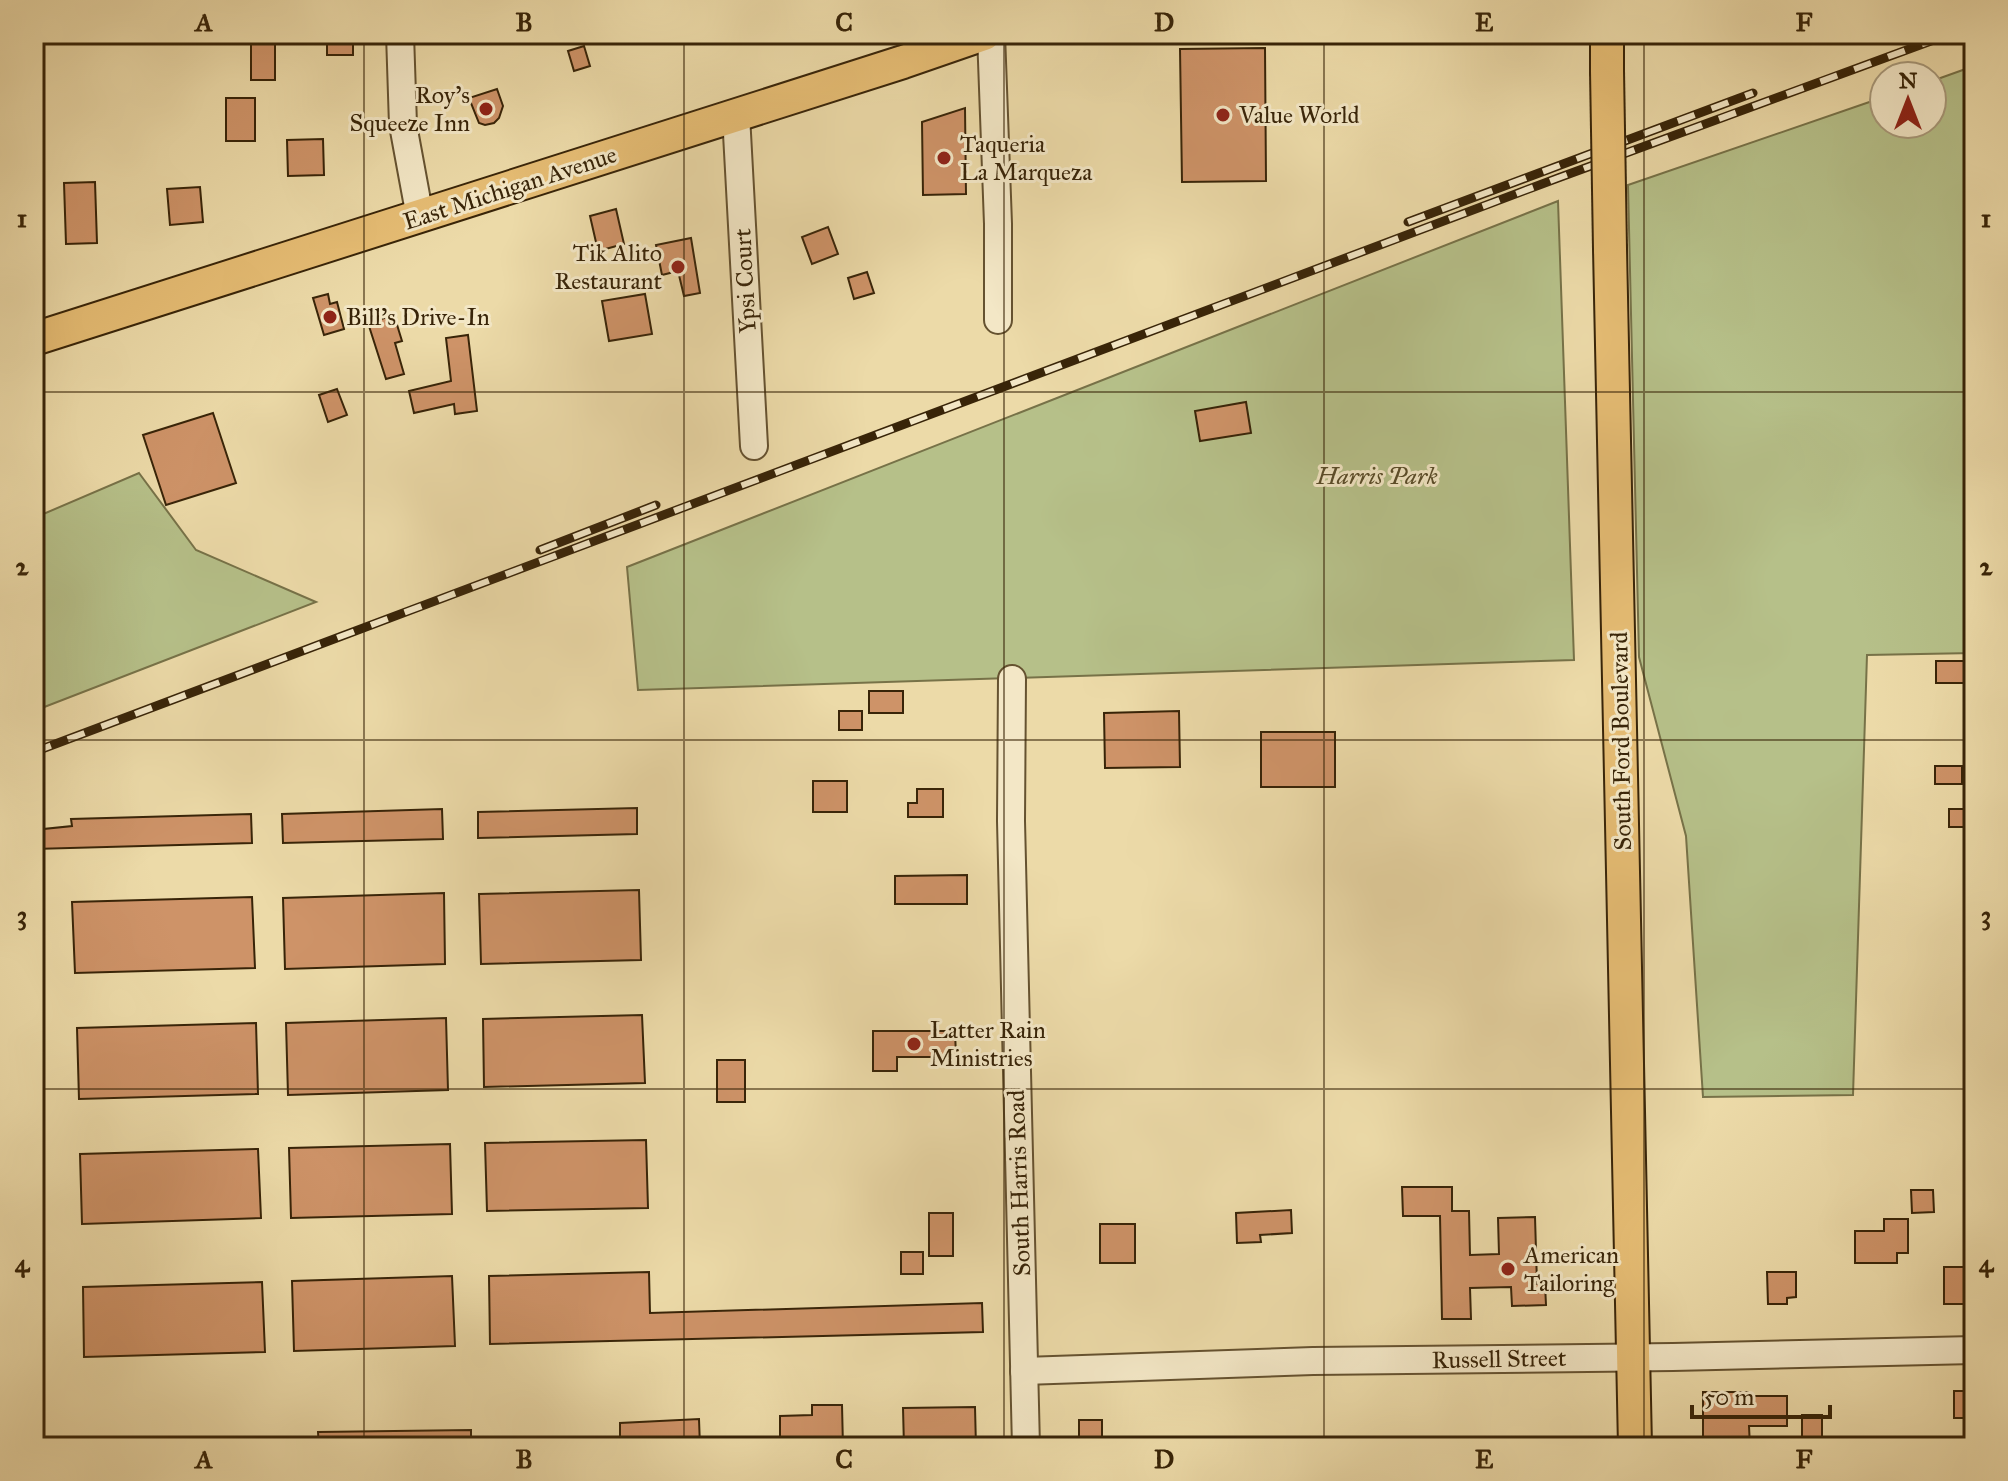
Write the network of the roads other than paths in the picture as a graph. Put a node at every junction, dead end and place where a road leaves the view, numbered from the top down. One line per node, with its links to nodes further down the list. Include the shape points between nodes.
1 (400, 34): 6 (street, via 403,125)
2 (984, 34): 5 (main road, East Michigan Avenue)
3 (991, 34): 7 (street)
4 (1607, 34): 12 (main road, South Ford Boulevard, bridge)
5 (736, 115): 6 (main road, East Michigan Avenue); 9 (street, Ypsi Court)
6 (420, 217): 8 (main road, East Michigan Avenue)
7 (998, 320)
8 (34, 339)
9 (754, 446)
10 (1012, 679): 13 (street, South Harris Road)
11 (1974, 1350): 12 (street, Russell Street)
12 (1633, 1357): 13 (street, Russell Street); 15 (main road, South Ford Boulevard)
13 (1024, 1371): 14 (street, South Harris Road)
14 (1026, 1447)
15 (1635, 1447)

